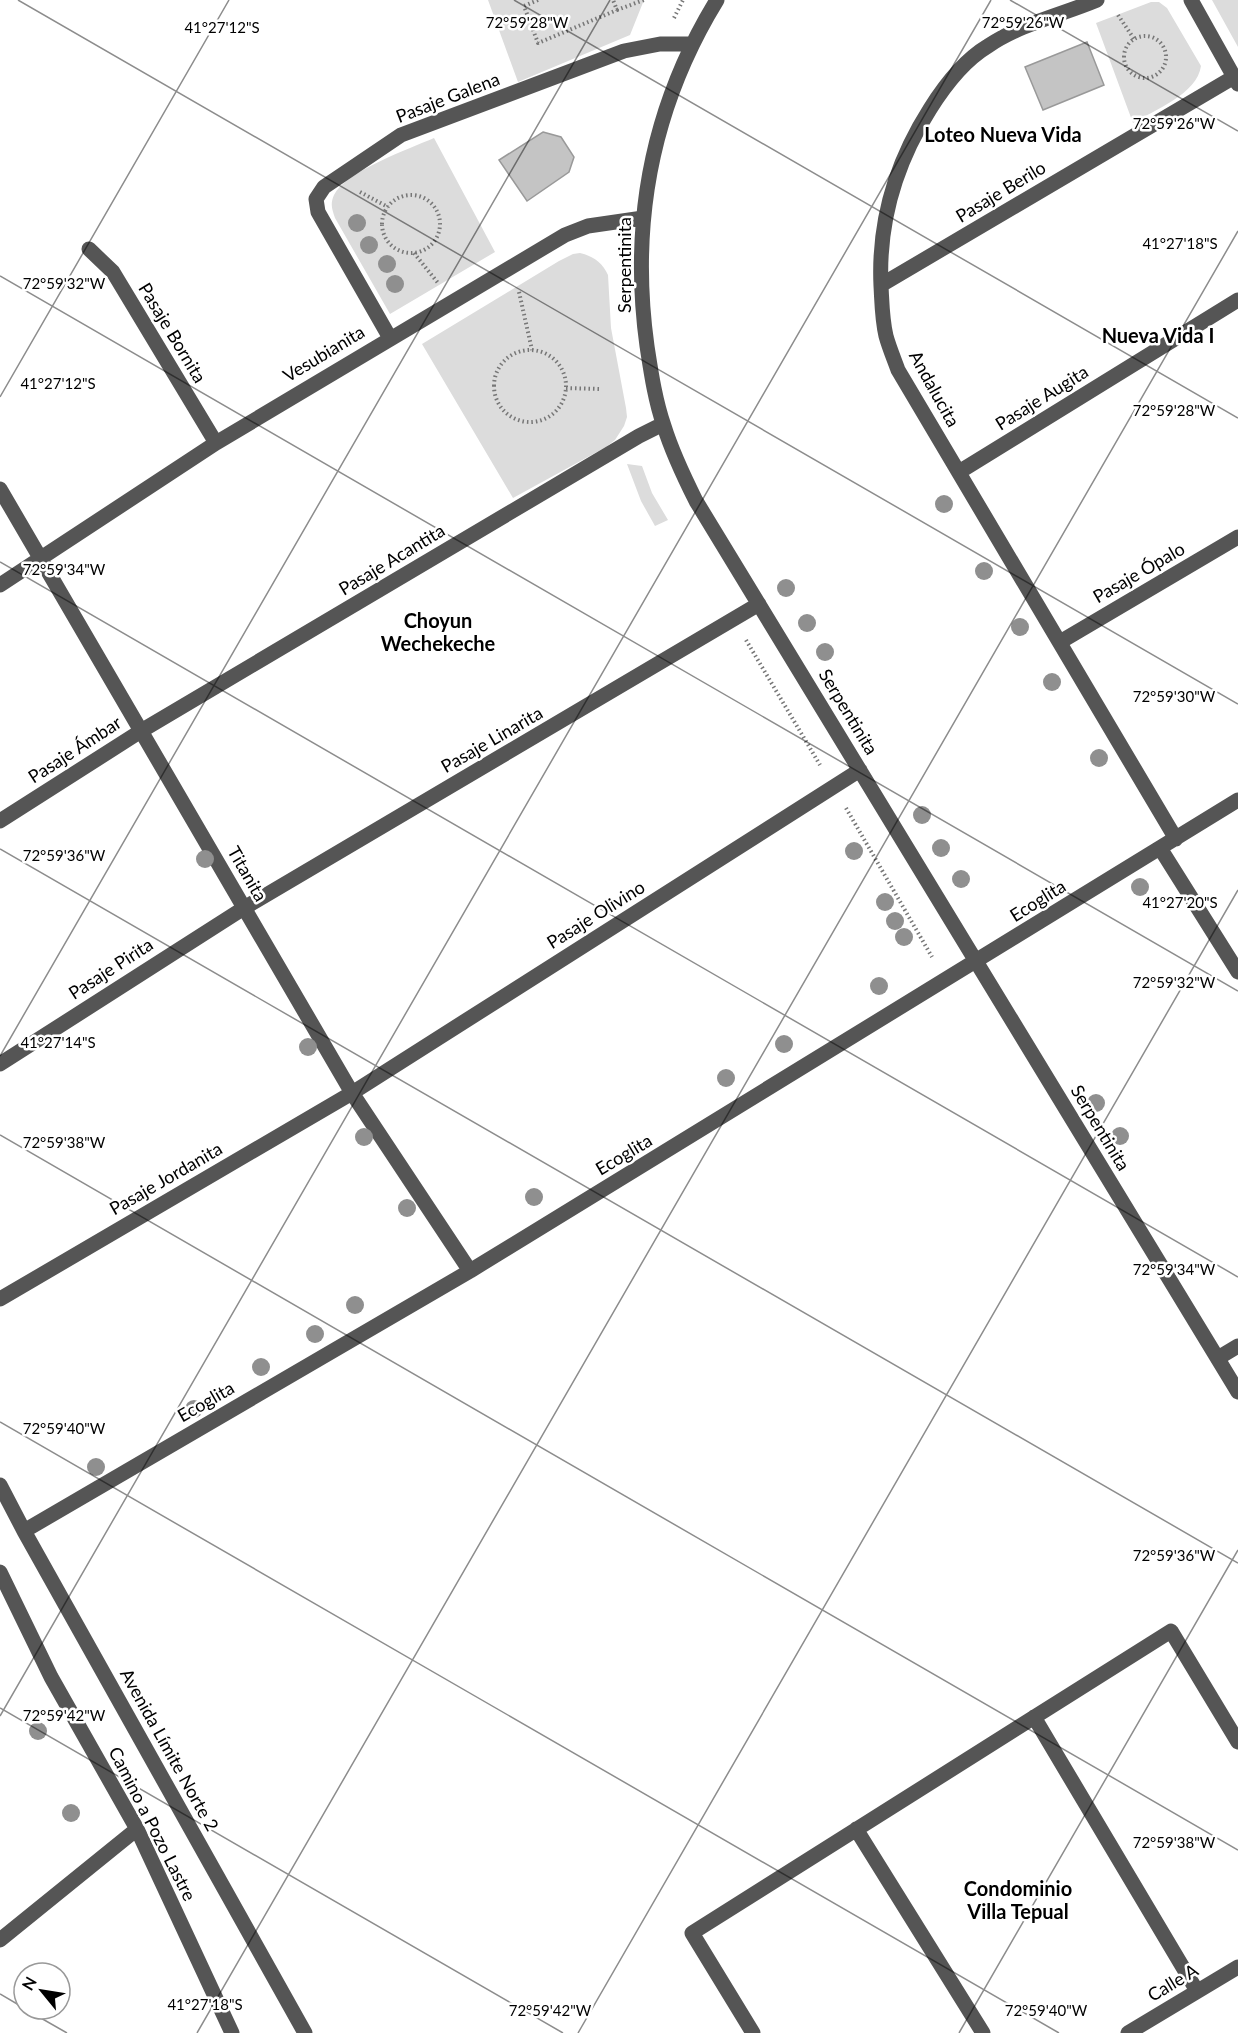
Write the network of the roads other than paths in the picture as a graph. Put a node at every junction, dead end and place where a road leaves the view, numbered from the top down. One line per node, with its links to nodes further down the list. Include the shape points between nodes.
1 (717, 0): 4 (street, Serpentinita)
2 (1097, 0): 8 (street, Andalucita, via 1002,37 971,59 948,83 921,123 896,176 882,233)
3 (1191, 0): 5 (street)
4 (692, 44): 6 (street, Serpentinita, via 654,150); 10 (street, Pasaje Galena, via 660,44 624,51 401,135 324,187 316,199 318,212)
5 (1236, 80): 8 (street, Pasaje Berilo)
6 (643, 218): 10 (street, Vesubianita, via 576,229); 11 (street, Serpentinita, via 641,280 645,325)
7 (89, 249): 12 (street, Pasaje Bornita, via 113,272)
8 (881, 285): 13 (street, Andalucita, via 886,336 898,370)
9 (1238, 300): 13 (street, Pasaje Augita)
10 (390, 338): 12 (street, Vesubianita)
11 (663, 424): 18 (street, Serpentinita, via 696,501); 20 (street, Pasaje Acantita)
12 (216, 443): 16 (street, Vesubianita)
13 (959, 472): 19 (street, Andalucita)
14 (0, 489): 16 (street, Titanita)
15 (1238, 537): 19 (street, Pasaje Ópalo)
16 (41, 559): 17 (street, Vesubianita); 20 (street, Titanita)
17 (0, 585)
18 (759, 604): 21 (street, Serpentinita); 26 (street, Pasaje Linarita)
19 (1060, 642): 24 (street, Andalucita)
20 (141, 731): 23 (street, Pasaje Ámbar); 26 (street, Titanita)
21 (860, 770): 27 (street, Serpentinita); 30 (street, Pasaje Olivino)
22 (1238, 800): 24 (street, Ecoglita)
23 (0, 821)
24 (1176, 839): 25 (street, Ecoglita)
25 (1160, 848): 27 (street, Ecoglita); 28 (street)
26 (244, 908): 29 (street, Pasaje Pirita); 30 (street, Titanita)
27 (976, 962): 31 (street, Ecoglita); 34 (street, Serpentinita)
28 (1238, 972)
29 (0, 1064)
30 (352, 1093): 31 (street, Titanita); 32 (street, Pasaje Jordanita)
31 (470, 1271): 37 (street, Ecoglita)
32 (0, 1299)
33 (1238, 1346): 34 (street)
34 (1218, 1358): 35 (street, Serpentinita)
35 (1238, 1392)
36 (0, 1485): 37 (street, Avenida Límite Norte 2)
37 (24, 1532): 47 (street, Avenida Límite Norte 2)
38 (0, 1572): 41 (street, Camino a Pozo Lastre, via 51,1677)
39 (1034, 1717): 40 (street, via 1171,1631); 42 (street); 45 (street)
40 (1238, 1742)
41 (137, 1829): 43 (street); 46 (street, Camino a Pozo Lastre)
42 (856, 1829): 48 (street, via 692,1933); 49 (street)
43 (0, 1940)
44 (1238, 1967): 45 (street, Calle A)
45 (1197, 1991): 50 (street, Calle A)
46 (232, 2033)
47 (305, 2033)
48 (753, 2033)
49 (983, 2033)
50 (1128, 2033)

